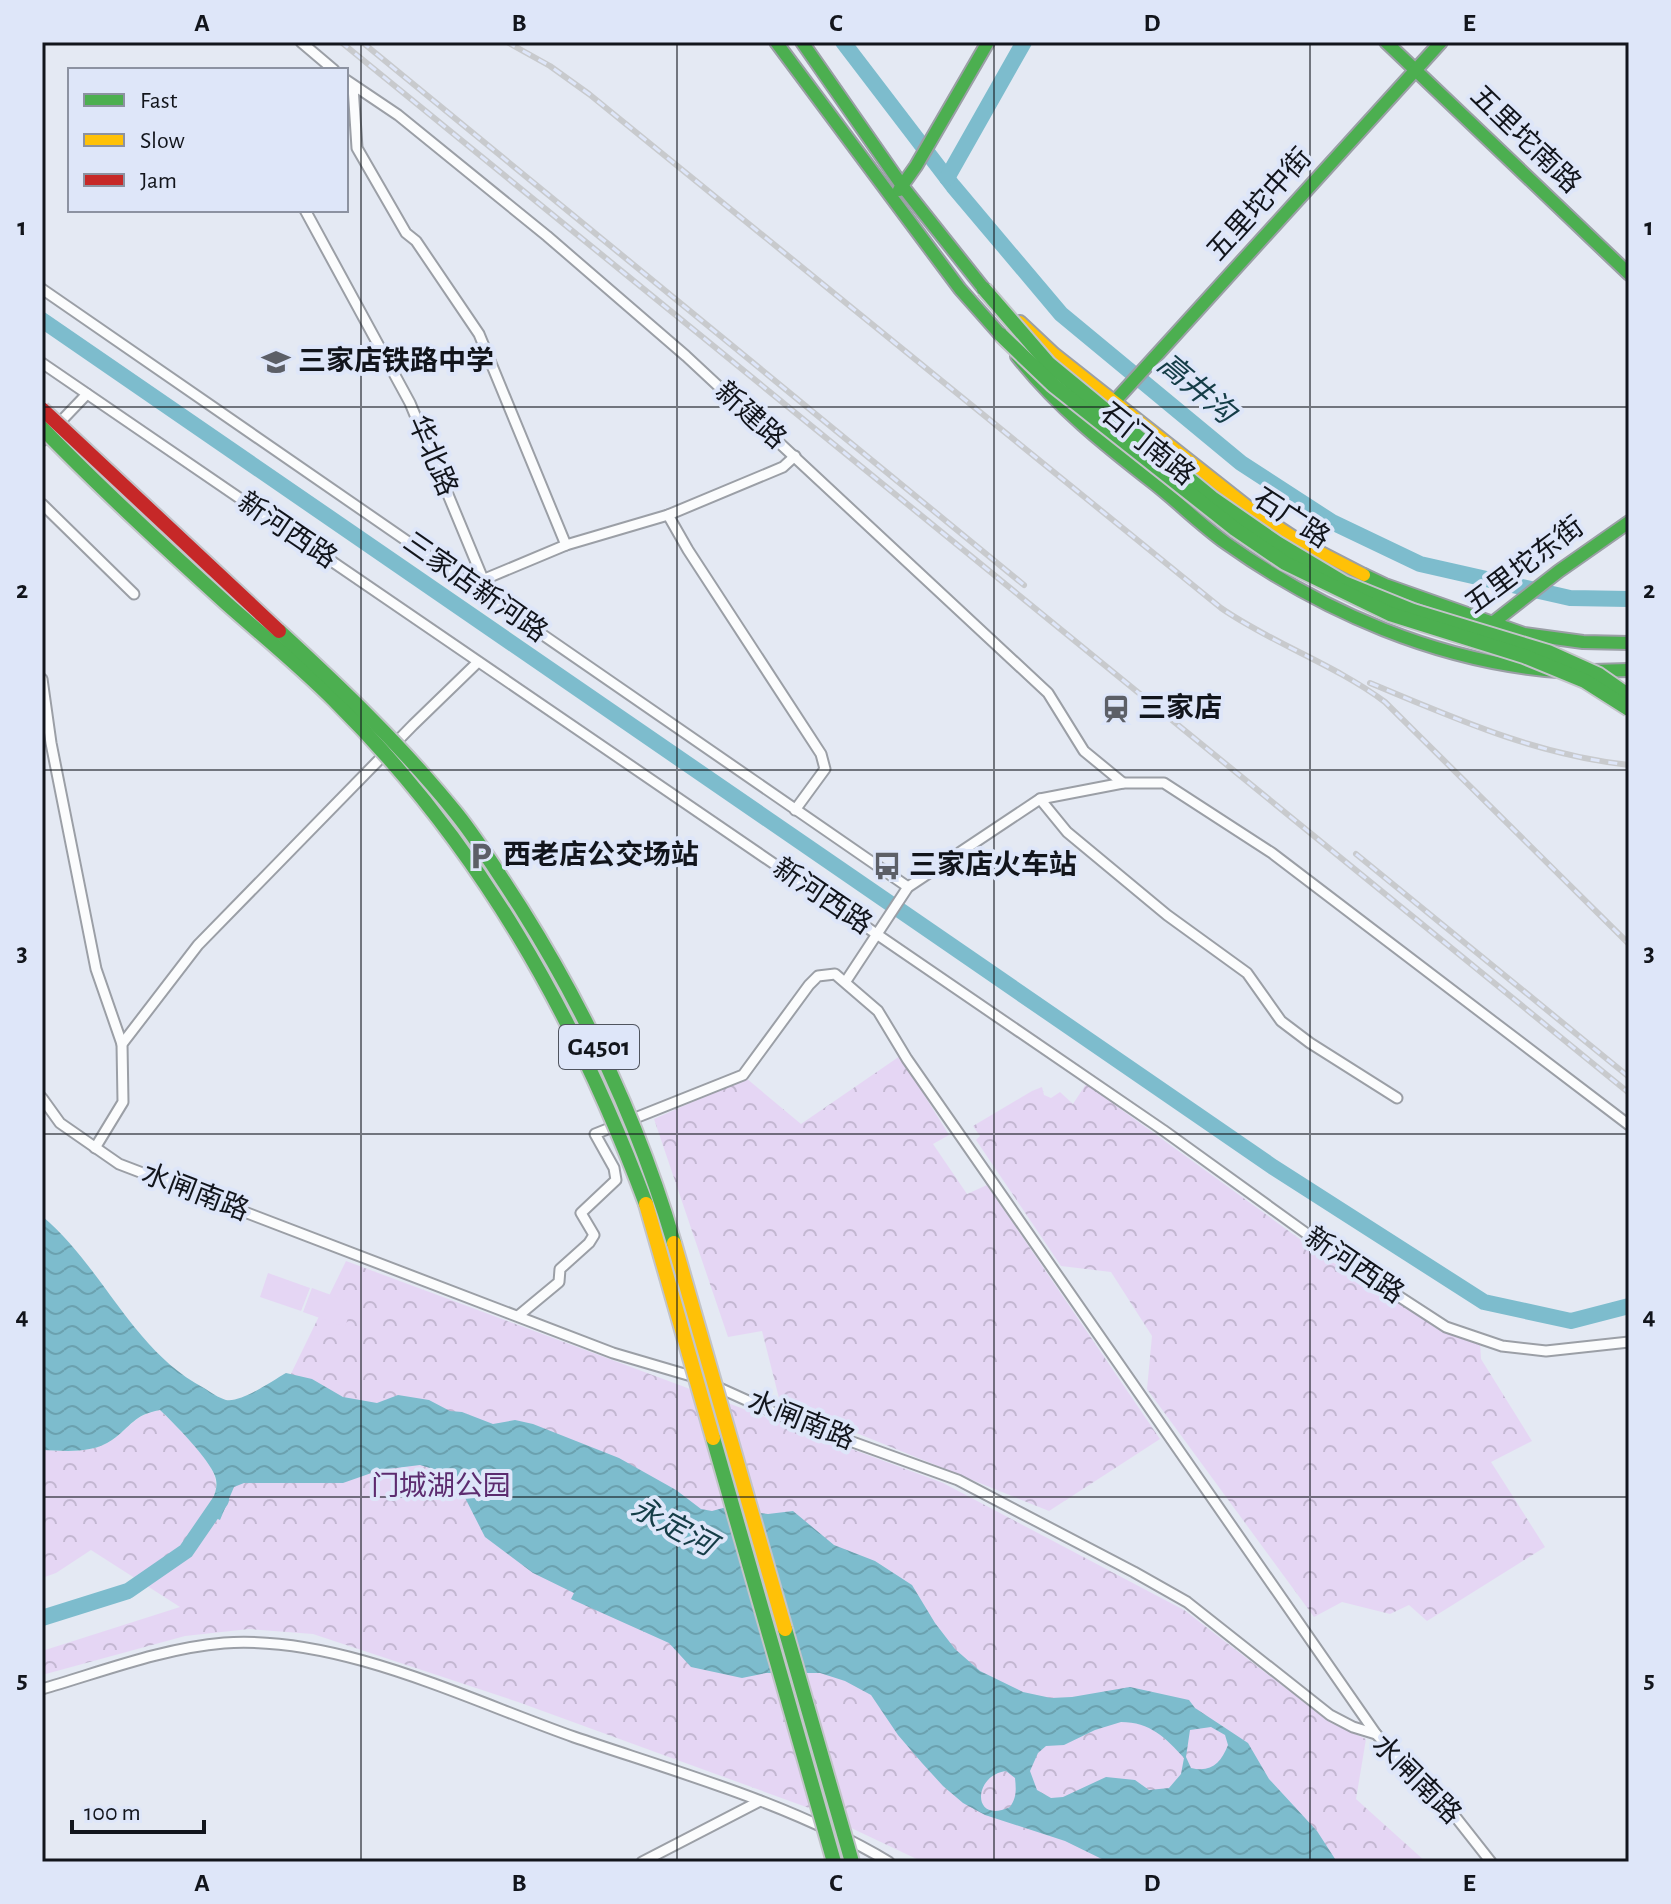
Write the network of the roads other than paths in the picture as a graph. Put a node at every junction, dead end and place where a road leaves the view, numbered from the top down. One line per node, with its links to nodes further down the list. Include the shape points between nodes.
1 (301, 42): 7 (street)
2 (776, 42): 10 (main road, 石门南路)
3 (802, 42): 10 (main road, 石门南路)
4 (988, 42): 10 (main road)
5 (1386, 42): 8 (main road, 五里坨南路)
6 (1441, 42): 8 (main road, 五里坨中街)
7 (332, 68)
8 (1417, 71): 12 (main road, 五里坨南路); 18 (main road, 五里坨中街)
9 (350, 83): 22 (street, 新建路, via 398,115 547,236); 26 (street, via 357,148 406,233 479,334)
10 (897, 192): 14 (main road, 石门南路); 15 (main road, 石门南路, via 960,289)
11 (306, 212): 27 (street, 华北路, via 410,403)
12 (1629, 274)
13 (42, 289): 28 (street, 三家店新河路)
14 (984, 289): 18 (main road, 石门南路); 36 (main road, 石广路, bridge, via 1049,364 1212,498 1277,543 1344,583 1413,611 1548,652 1599,675)
15 (1001, 335): 32 (main road, 石门南路, via 1037,383 1088,432 1226,543 1322,601); 37 (main road, 石广路, bridge, via 1053,385 1285,563 1390,614 1585,681)
16 (42, 363): 17 (street, 新河西路)
17 (87, 394): 21 (street); 33 (street, 新河西路)
18 (1115, 401): 30 (main road, 石门南路, via 1249,508 1302,543 1385,585)
19 (42, 409): 56 (main road, G4501, bridge, via 359,705 456,813 553,959 608,1065 662,1203)
20 (42, 428): 55 (main road, G4501, bridge, via 349,715 443,821 541,966 626,1144 648,1208)
21 (42, 441)
22 (795, 456): 24 (street, via 783,467); 38 (street, 新建路, via 1048,693 1084,751)
23 (42, 504): 29 (street)
24 (668, 515): 26 (street); 40 (street, via 821,754 825,769)
25 (1629, 522): 30 (main road, 五里坨东街)
26 (566, 545): 27 (street)
27 (483, 579): 28 (street)
28 (471, 586): 40 (street, 三家店新河路)
29 (134, 594)
30 (1492, 623): 31 (main road, 石门南路, via 1524,634); 32 (main road, 五里坨东街)
31 (1629, 643)
32 (1454, 653): 34 (main road, 石门南路, via 1538,671)
33 (478, 662): 42 (street, 新河西路); 44 (street, via 198,945)
34 (1629, 670)
35 (42, 679): 44 (street, via 96,969)
36 (1629, 696)
37 (1629, 709)
38 (1123, 783): 39 (street); 47 (street, via 1164,783 1272,853)
39 (1040, 799): 41 (street); 46 (street, via 1067,832 1247,973 1281,1021)
40 (795, 810): 41 (street, 三家店新河路)
41 (908, 887): 42 (street)
42 (877, 934): 43 (street); 50 (street, 新河西路, via 1446,1327 1502,1346 1546,1351)
43 (846, 981): 49 (street, via 835,974 818,976 743,1075 595,1134 616,1180 581,1213 594,1235 560,1269 559,1282); 52 (street, via 878,1011)
44 (122, 1044): 48 (street, via 123,1102)
45 (42, 1098): 48 (street, 水闸南路, via 60,1123)
46 (1397, 1098)
47 (1629, 1125)
48 (95, 1148): 49 (street, 水闸南路, via 119,1164)
49 (518, 1316): 52 (street, 水闸南路, via 613,1353 683,1372 786,1418 958,1480 1187,1602 1330,1715)
50 (1629, 1342)
51 (42, 1689): 53 (street, via 159,1655 224,1643 283,1645 358,1659)
52 (1376, 1734): 58 (street, 水闸南路)
53 (760, 1801): 54 (street); 57 (street)
54 (642, 1862)
55 (834, 1862)
56 (852, 1862)
57 (889, 1862)
58 (1491, 1862)

